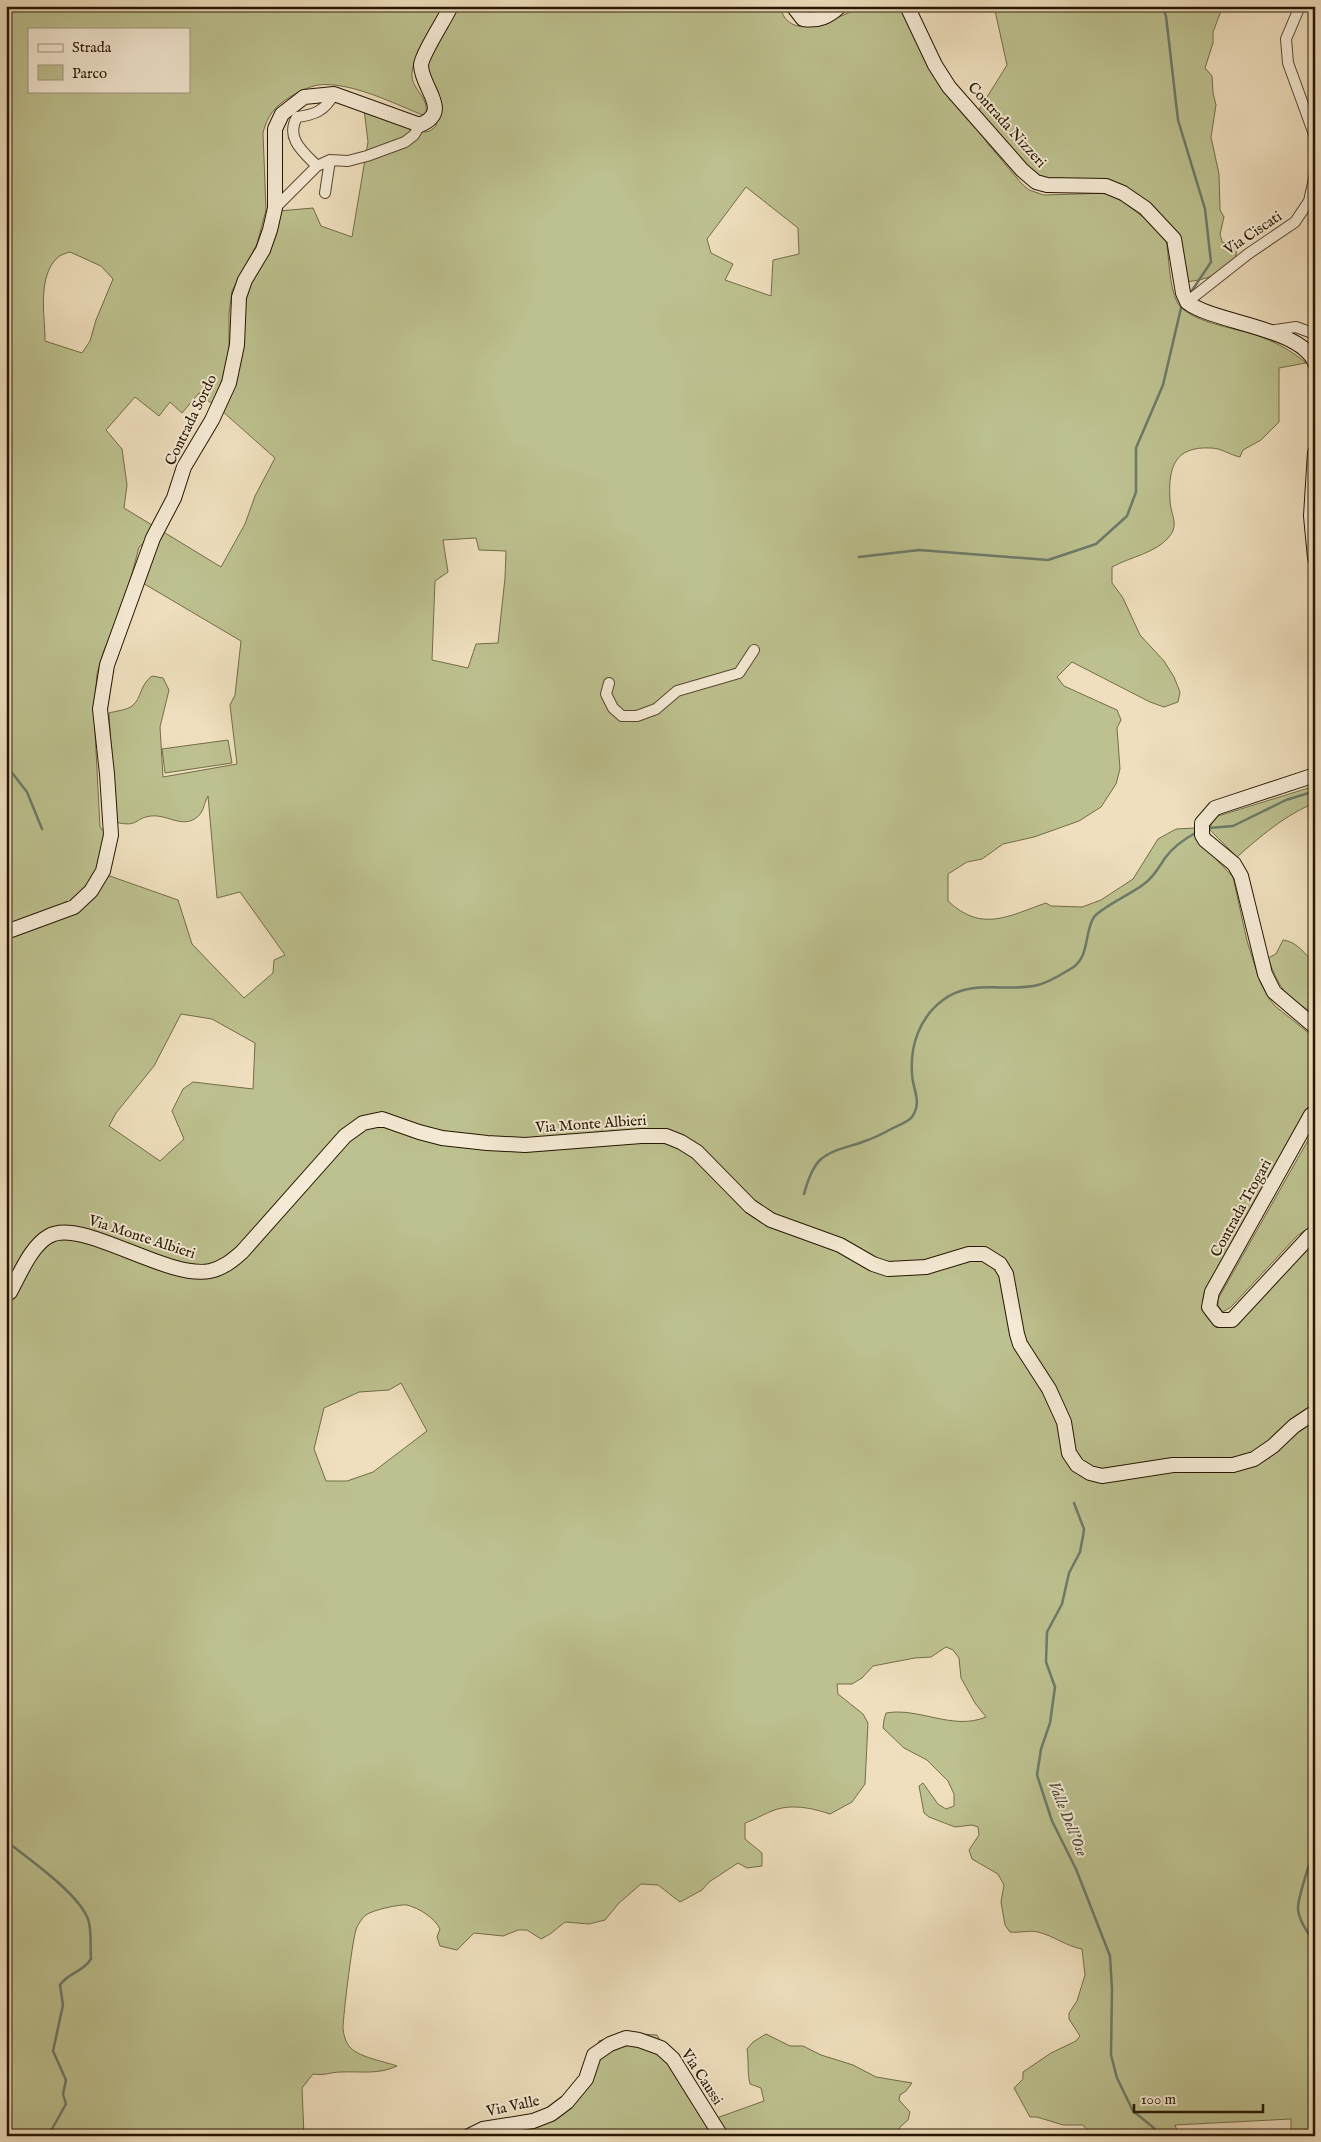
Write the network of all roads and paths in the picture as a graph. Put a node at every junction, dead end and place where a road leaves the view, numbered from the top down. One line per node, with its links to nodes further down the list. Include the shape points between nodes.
1 (451, 6): 7 (street, via 421,64 436,106 432,118)
2 (793, 6): 3 (street, via 803,18 816,21)
3 (840, 6)
4 (907, 6): 14 (street, Contrada Nizzeri, via 935,65 949,86 1022,170 1036,182 1047,185 1106,186 1145,208 1163,226 1174,239)
5 (1300, 6): 8 (street, via 1286,39 1288,63)
6 (334, 94): 7 (street, Contrada Sordo); 10 (street, via 328,105 311,115 297,117 292,126 293,138 299,148); 13 (street, Contrada Sordo, via 304,97 282,114 275,129)
7 (420, 126): 9 (street, via 405,142 348,161)
8 (1315, 137)
9 (330, 160): 10 (street); 12 (street)
10 (316, 166): 13 (street)
11 (1315, 174): 14 (street, Via Ciscati, via 1309,202 1296,222)
12 (325, 193)
13 (275, 208): 23 (street, Contrada Sordo, via 263,250 239,297 237,345 229,383 184,467 174,498 152,538 107,665 100,709 111,835 103,871 91,891 74,907)
14 (1187, 300): 15 (street)
15 (1268, 331): 16 (street, via 1296,327); 17 (street, via 1298,345)
16 (1315, 334)
17 (1315, 362)
18 (1315, 452): 19 (street, via 1311,516)
19 (1315, 558)
20 (754, 650): 21 (street, via 739,673 677,691 656,709 637,716 622,716 613,708 606,694)
21 (609, 683)
22 (1315, 774): 24 (street, via 1215,808 1202,823 1205,840 1234,864 1241,876 1265,974 1274,992)
23 (6, 932)
24 (1315, 1026)
25 (1315, 1112): 26 (street, Contrada Trogari, via 1212,1292 1209,1307 1219,1320 1232,1320)
26 (1315, 1233)
27 (6, 1295): 28 (street, Via Monte Albieri, via 42,1241 60,1231 82,1234 187,1270 211,1271 228,1265 345,1136 374,1119 394,1121 442,1138 488,1143 525,1145 666,1136 697,1152 750,1206 771,1220 840,1245 873,1264 888,1269 917,1268 969,1254 993,1258 1006,1274 1020,1344 1049,1389 1064,1422 1069,1453 1077,1465 1090,1473 1102,1476 1173,1465 1233,1465 1254,1459)
28 (1315, 1412)
29 (594, 2055): 30 (street, Via Valle, via 586,2079 567,2102 551,2114 482,2129); 31 (street, Via Caussi, via 626,2038 661,2048 673,2059)
30 (469, 2136)
31 (721, 2136)

